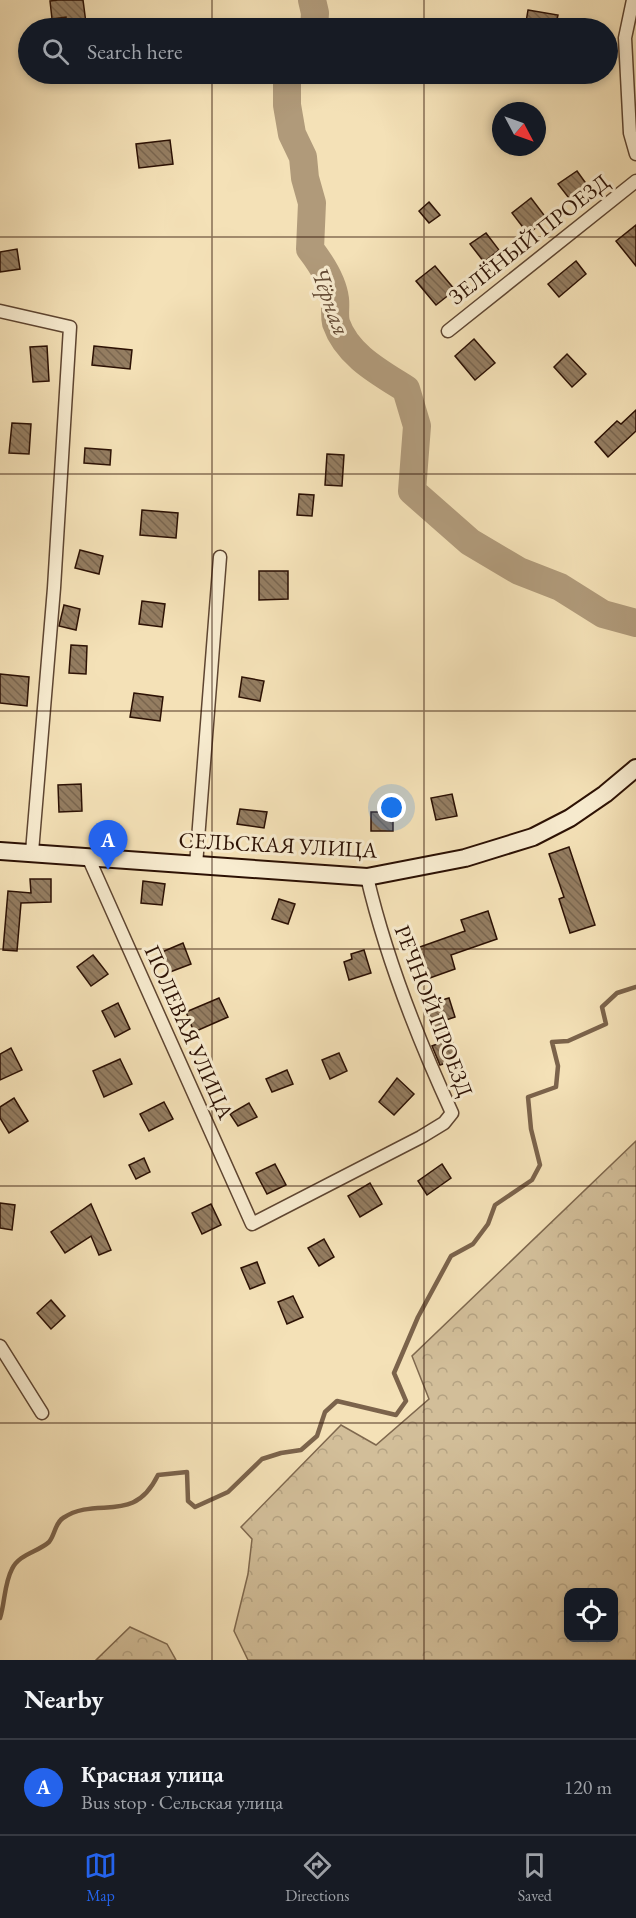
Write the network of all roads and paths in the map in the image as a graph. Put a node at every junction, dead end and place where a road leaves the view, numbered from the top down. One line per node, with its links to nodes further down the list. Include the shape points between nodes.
1 (633, 0): 2 (street, via 626,38)
2 (633, 131): 3 (street)
3 (636, 154)
4 (636, 181): 6 (street, ЗЕЛЁНЫЙ ПРОЕЗД)
5 (0, 311): 10 (street, via 70,327)
6 (448, 330)
7 (220, 557): 12 (street)
8 (636, 768): 13 (main road, СЕЛЬСКАЯ УЛИЦА, via 570,818 533,837 465,858)
9 (0, 851): 10 (main road, СЕЛЬСКАЯ УЛИЦА)
10 (32, 852): 11 (main road, СЕЛЬСКАЯ УЛИЦА)
11 (88, 857): 12 (main road, СЕЛЬСКАЯ УЛИЦА); 14 (street, ПОЛЕВАЯ УЛИЦА)
12 (196, 865): 13 (main road, СЕЛЬСКАЯ УЛИЦА)
13 (367, 877): 14 (street, РЕЧНОЙ ПРОЕЗД, via 377,921 422,1049 452,1113 444,1123 421,1137)
14 (252, 1224)
15 (0, 1346): 16 (street)
16 (42, 1413)

